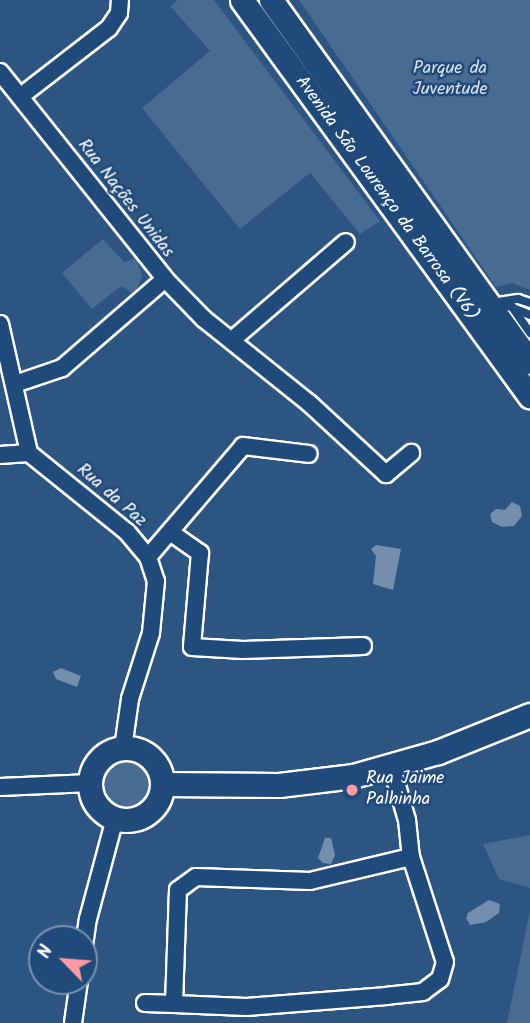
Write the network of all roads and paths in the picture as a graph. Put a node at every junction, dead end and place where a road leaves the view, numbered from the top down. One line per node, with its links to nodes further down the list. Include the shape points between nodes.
1 (120, 0): 5 (street, via 119,13 109,28)
2 (242, 0): 17 (main road, Avenida São Lourenço da Barrosa (V6))
3 (275, 4): 8 (main road, Avenida São Lourenço da Barrosa (V6))
4 (0, 72): 5 (street, Rua Nações Unidas)
5 (21, 96): 7 (street, Rua Nações Unidas)
6 (346, 242): 14 (street)
7 (165, 279): 14 (street, Rua Nações Unidas); 16 (street, via 62,368)
8 (488, 303): 9 (lane, via 518,299); 10 (lane); 15 (main road, Avenida São Lourenço da Barrosa (V6))
9 (530, 303)
10 (512, 307): 11 (lane); 13 (lane)
11 (529, 315)
12 (0, 324): 16 (street)
13 (530, 333)
14 (232, 340): 19 (street, Rua Nações Unidas, via 386,474)
15 (530, 362)
16 (15, 384): 18 (street)
17 (528, 395)
18 (29, 453): 21 (street); 23 (street, Rua da Paz, via 99,507)
19 (411, 453)
20 (309, 454): 22 (street, via 243,446)
21 (0, 455)
22 (170, 532): 23 (street); 24 (street, via 200,553 192,648)
23 (148, 557): 26 (street, Rua da Paz, via 156,581 156,603 130,699)
24 (363, 646)
25 (529, 715): 27 (main road, via 438,752)
26 (123, 748): 28 (main road, via 98,762); 29 (main road, via 151,757 160,769)
27 (391, 765): 29 (main road, via 353,776 279,785); 32 (street, via 407,820)
28 (91, 783): 30 (street); 31 (main road, via 97,804)
29 (162, 784): 31 (main road, via 159,799 144,815 130,820)
30 (0, 786)
31 (115, 818): 33 (street)
32 (411, 857): 36 (street, via 310,881 195,877 178,890); 36 (street, via 444,962 440,979 423,992 246,1007)
33 (87, 925)
34 (77, 995): 37 (street)
35 (145, 1003): 36 (street)
36 (174, 1004)
37 (73, 1023)

